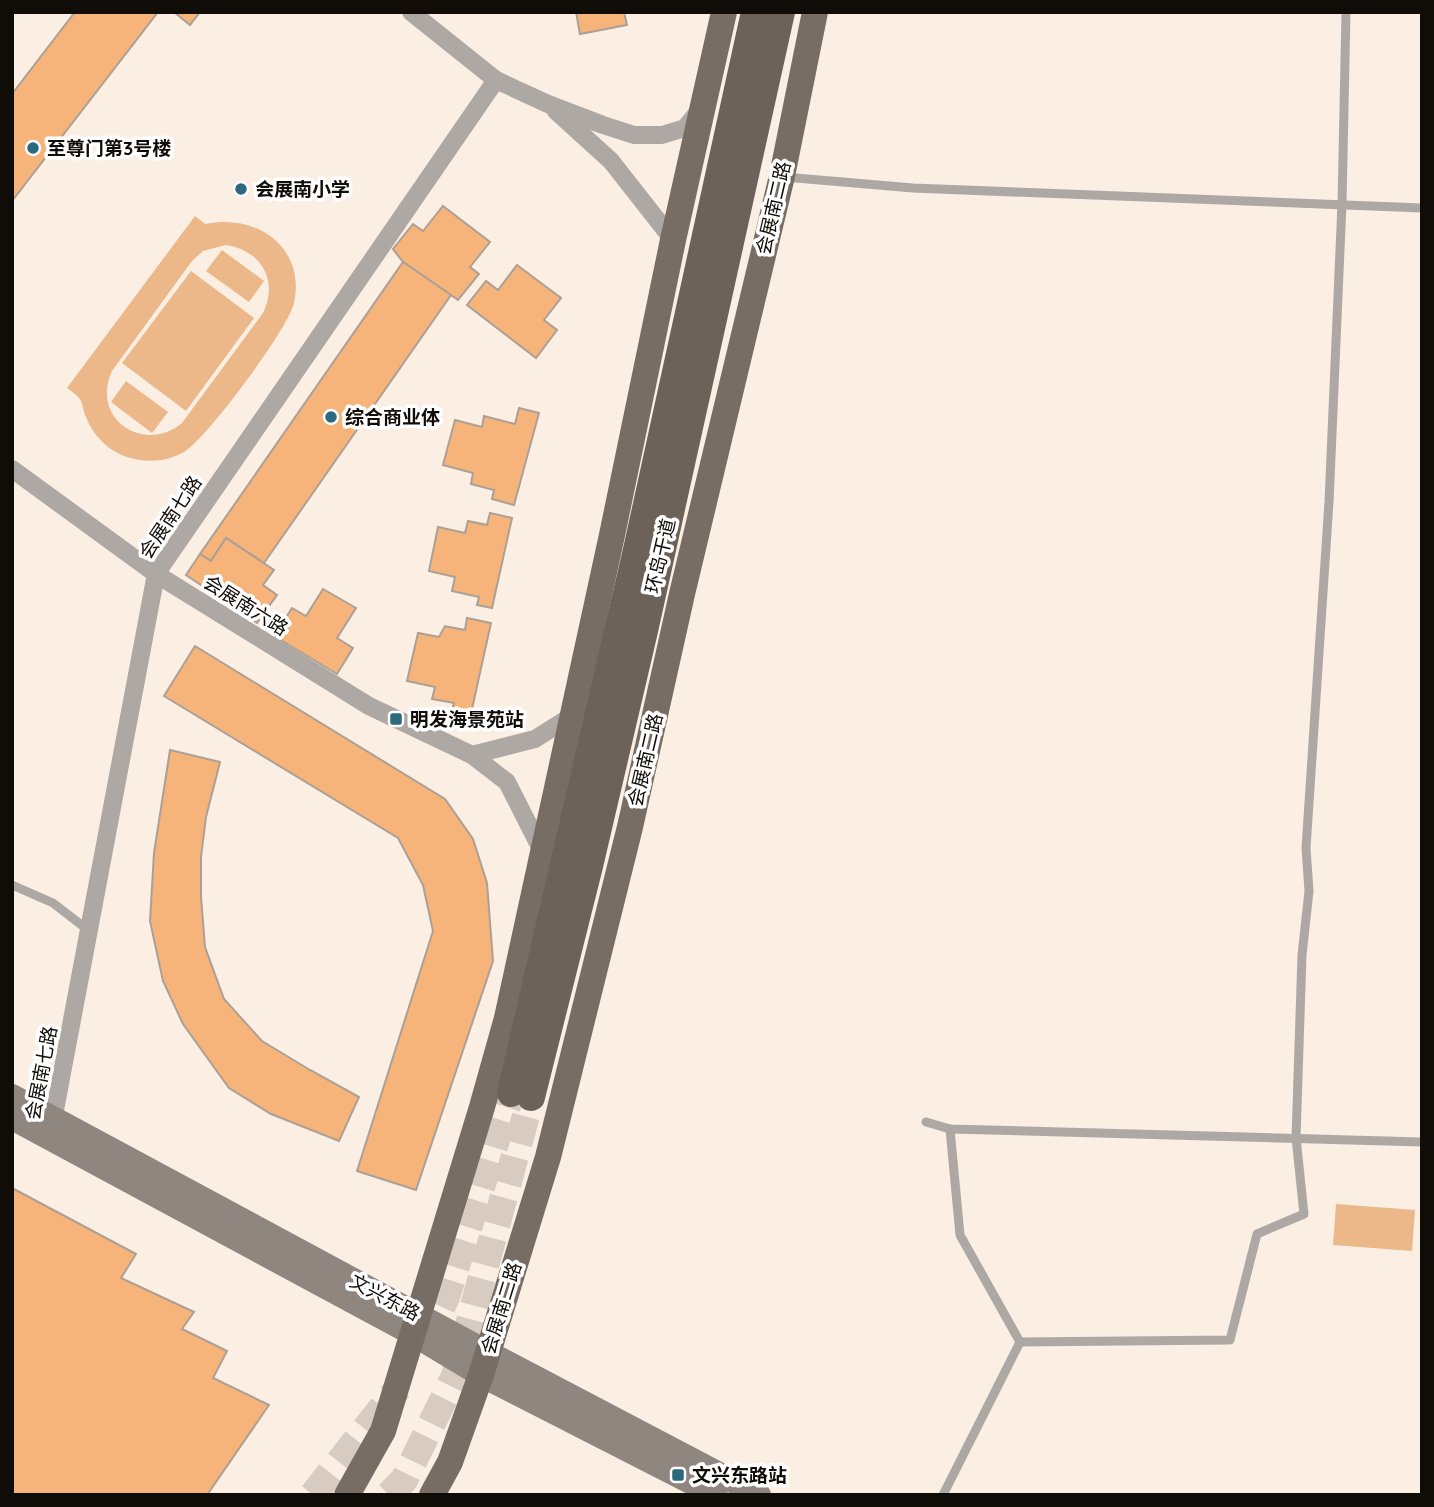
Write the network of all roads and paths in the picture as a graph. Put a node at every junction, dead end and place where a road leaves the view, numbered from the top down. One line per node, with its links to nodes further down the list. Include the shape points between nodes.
1 (411, 12): 7 (street)
2 (724, 12): 9 (main road)
3 (755, 12): 4 (highway, 环岛干道, via 521,1095 589,866)
4 (781, 12)
5 (815, 12): 10 (main road, 会展南二路)
6 (1346, 12): 11 (lane)
7 (496, 80): 8 (street); 15 (street, 会展南七路)
8 (548, 104): 9 (street, via 634,135 662,135 685,128); 13 (street, via 611,161)
9 (702, 107): 13 (main road)
10 (782, 177): 11 (lane, via 913,188); 30 (main road, 会展南二路, via 555,1130)
11 (1342, 204): 12 (lane); 26 (lane, via 1329,502 1306,848 1309,891 1302,955)
12 (1422, 208)
13 (673, 240): 16 (main road)
14 (12, 469): 15 (street, 会展南六路)
15 (156, 574): 17 (street, 会展南六路, via 369,706); 20 (street, 会展南七路)
16 (573, 715): 17 (street, via 535,739); 18 (main road)
17 (471, 755): 18 (street, 会展南六路, via 507,782)
18 (543, 853): 28 (main road, via 507,1018)
19 (12, 885): 20 (lane, via 53,904)
20 (89, 930): 24 (street, 会展南七路)
21 (12, 1097): 24 (main road, 文兴东路)
22 (12, 1118): 24 (main road, 文兴东路)
23 (926, 1122): 25 (lane)
24 (52, 1128): 28 (main road, 文兴东路)
25 (950, 1129): 26 (lane); 29 (lane, via 960,1236)
26 (1296, 1138): 27 (lane); 29 (lane, via 1304,1214 1257,1234 1230,1340)
27 (1422, 1142)
28 (414, 1324): 30 (main road, 文兴东路); 31 (main road, via 383,1430)
29 (1020, 1342): 35 (lane)
30 (484, 1363): 32 (main road, 会展南二路, via 450,1462); 33 (main road, 文兴东路); 34 (main road, 文兴东路)
31 (347, 1495)
32 (432, 1495)
33 (716, 1495)
34 (759, 1495)
35 (943, 1495)

